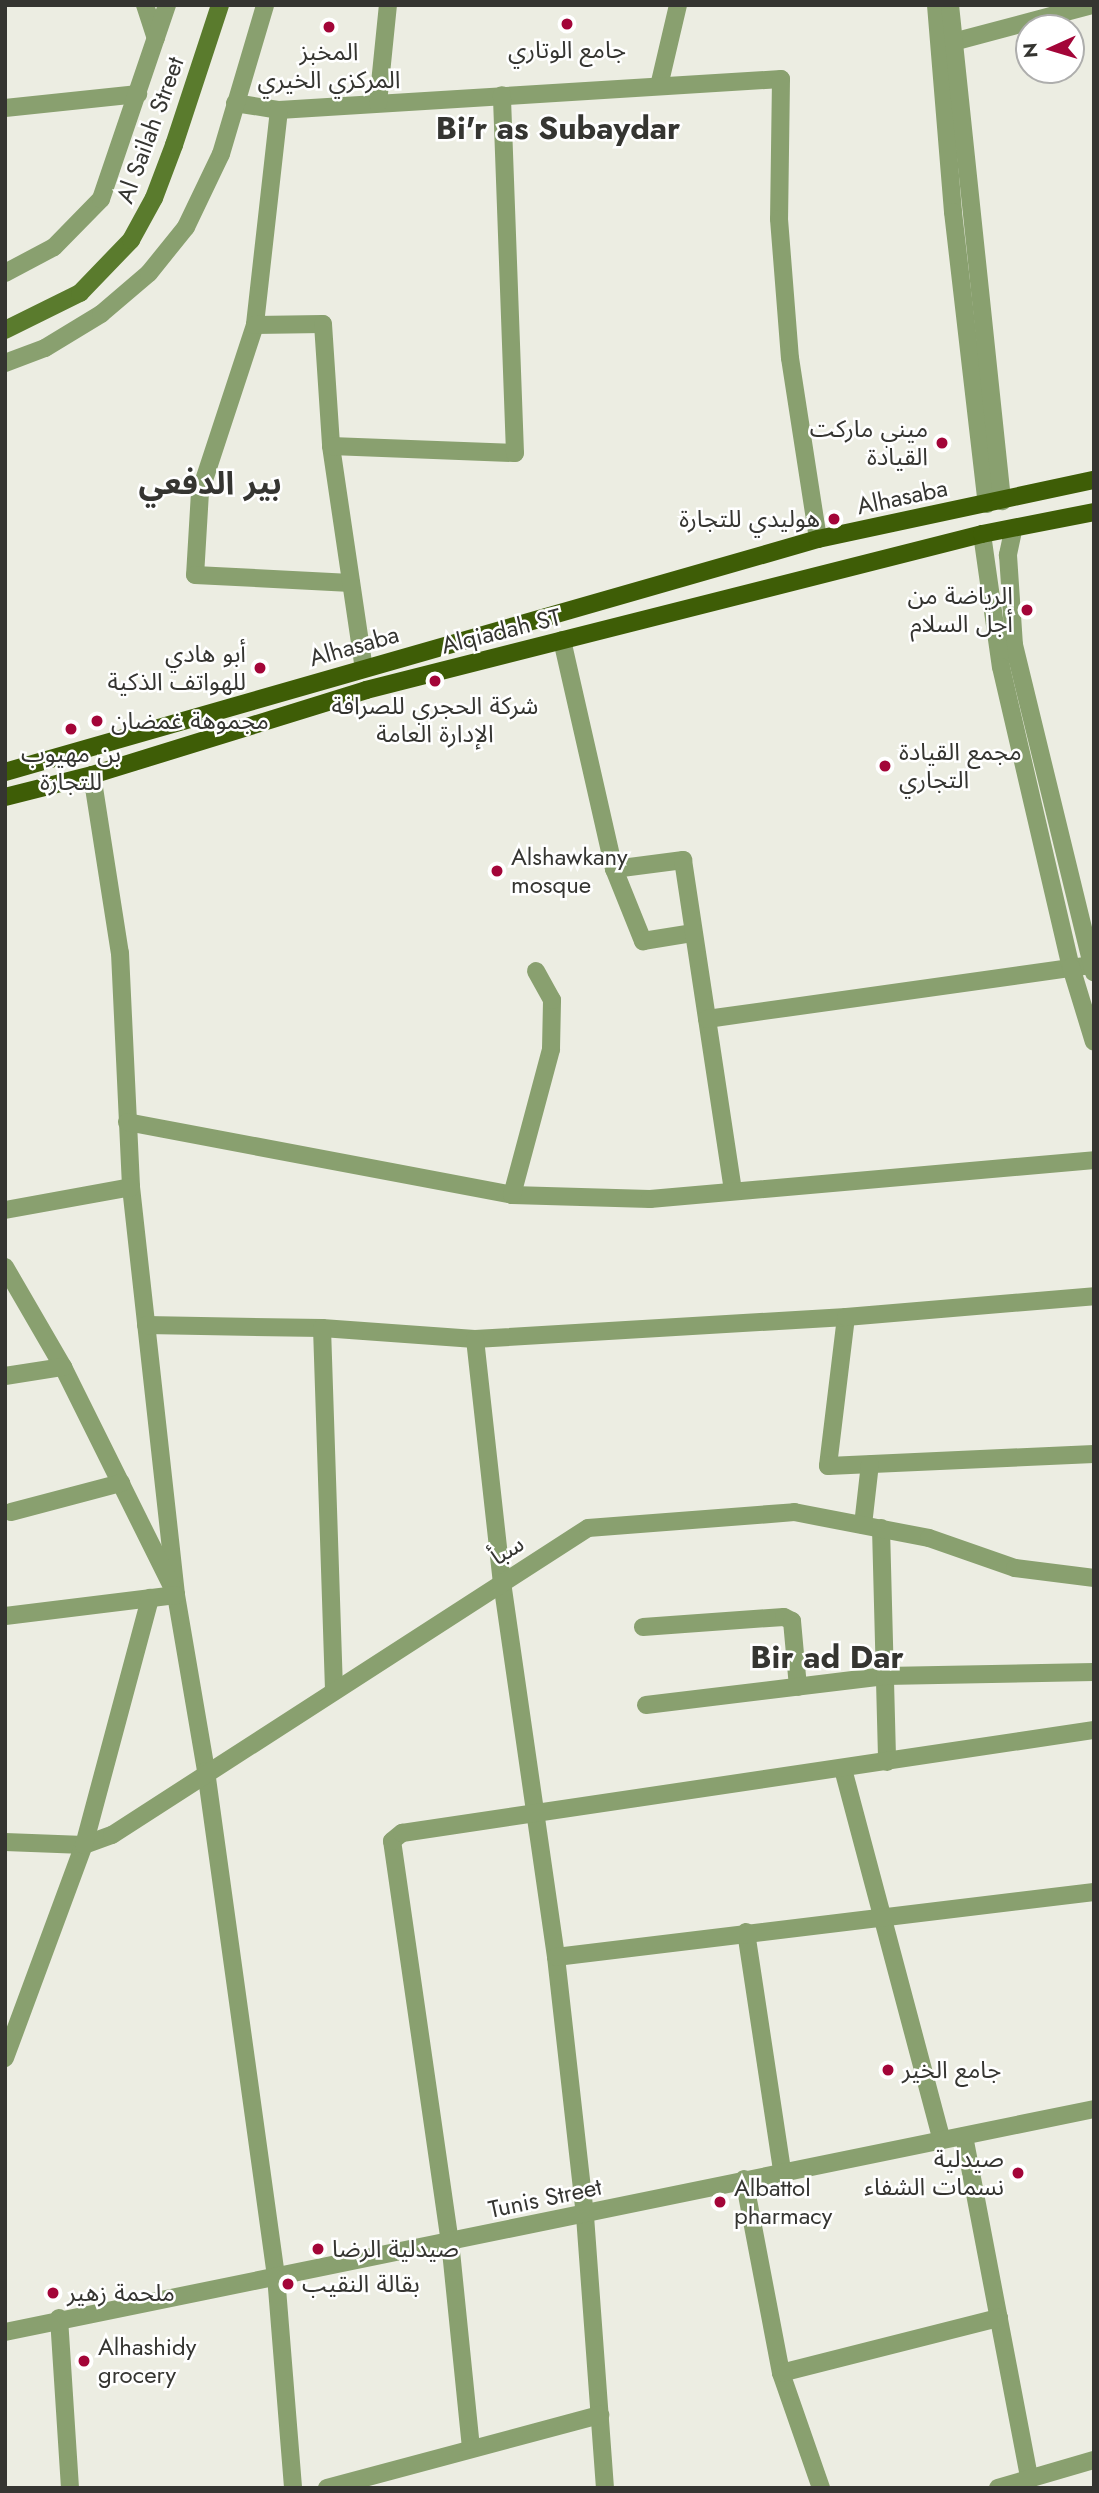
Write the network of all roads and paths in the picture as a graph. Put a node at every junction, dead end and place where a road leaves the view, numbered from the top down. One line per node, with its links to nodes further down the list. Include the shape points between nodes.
1 (145, 5): 10 (street)
2 (167, 5): 10 (street)
3 (220, 5): 21 (main road, Al Sailah Street, via 154,198 131,240 80,293)
4 (265, 5): 15 (street)
5 (388, 5): 16 (street)
6 (678, 5): 12 (street)
7 (936, 5): 25 (street, via 953,212)
8 (950, 5): 11 (street)
9 (1092, 5): 11 (street)
10 (156, 38): 13 (street)
11 (953, 42): 25 (street)
12 (659, 86): 14 (street); 29 (street, via 780,79 779,219 790,358)
13 (138, 94): 17 (street); 19 (street, via 101,199 54,247)
14 (502, 96): 16 (street); 23 (street, via 515,453)
15 (235, 103): 18 (street); 22 (street, via 208,187 170,250 101,314 44,348)
16 (378, 103): 18 (street)
17 (5, 108)
18 (279, 110): 20 (street)
19 (5, 273)
20 (255, 325): 23 (street, via 323,324); 30 (street, via 200,492 195,575)
21 (5, 330)
22 (5, 363)
23 (331, 446): 30 (street)
24 (1094, 480): 25 (main road, Alhasaba)
25 (995, 502): 29 (main road, Alhasaba)
26 (1094, 512): 27 (main road, Alqiadah ST)
27 (1013, 531): 28 (main road, Alqiadah ST); 39 (street, via 1008,555 1014,645)
28 (982, 534): 31 (main road, Alqiadah ST); 38 (street, via 1001,667)
29 (818, 539): 32 (main road, Alhasaba)
30 (351, 583): 32 (street)
31 (562, 640): 34 (main road, Alqiadah ST, via 366,690); 36 (street)
32 (364, 668): 33 (main road, Alhasaba)
33 (5, 772)
34 (92, 775): 35 (main road, Alqiadah ST); 43 (street, via 120,953)
35 (5, 797)
36 (614, 869): 37 (street, via 642,941); 37 (street, via 683,860)
37 (693, 933): 41 (street)
38 (1071, 967): 39 (street); 41 (street); 42 (street)
39 (1093, 968)
40 (536, 971): 47 (street, via 552,1000 551,1049)
41 (708, 1019): 46 (street)
42 (1094, 1042)
43 (127, 1122): 45 (street); 47 (street)
44 (1094, 1160): 46 (street)
45 (131, 1187): 48 (street); 52 (street)
46 (733, 1190): 47 (street, via 650,1199)
47 (512, 1195)
48 (5, 1210)
49 (5, 1267): 55 (street)
50 (1094, 1296): 51 (street)
51 (846, 1317): 54 (street); 58 (street, via 828,1466)
52 (146, 1325): 53 (street); 64 (street)
53 (322, 1328): 54 (street); 71 (street)
54 (475, 1339): 63 (street)
55 (63, 1367): 56 (street); 59 (street)
56 (5, 1376)
57 (1094, 1454): 58 (street)
58 (870, 1464): 61 (street)
59 (121, 1483): 60 (street); 64 (street)
60 (11, 1512)
61 (872, 1527): 62 (street, سبأ, via 929,1538 1015,1567); 63 (street, سبأ, via 794,1512 588,1528); 69 (street)
62 (1094, 1577)
63 (502, 1582): 71 (street, سبأ); 77 (street)
64 (176, 1595): 65 (street); 76 (street)
65 (150, 1598): 66 (street); 79 (street)
66 (5, 1616)
67 (643, 1627): 70 (street, via 784,1617 792,1621)
68 (1094, 1672): 69 (street)
69 (885, 1676): 70 (street); 74 (street)
70 (798, 1687): 72 (street)
71 (334, 1690): 76 (street, سبأ)
72 (646, 1705)
73 (1094, 1730): 74 (street)
74 (887, 1762): 75 (street)
75 (843, 1769): 77 (street); 81 (street)
76 (206, 1770): 79 (street, سبأ, via 112,1836); 92 (street)
77 (535, 1816): 83 (street); 91 (street, via 402,1833 393,1841)
78 (5, 1842): 79 (street, سبأ)
79 (84, 1845): 84 (street)
80 (1094, 1892): 81 (street)
81 (882, 1916): 82 (street); 87 (street)
82 (746, 1932): 83 (street); 88 (street)
83 (556, 1957): 90 (street)
84 (5, 2058)
85 (1094, 2109): 86 (street, Tunis Street)
86 (964, 2136): 87 (street, Tunis Street); 94 (street)
87 (942, 2140): 88 (street, Tunis Street)
88 (782, 2171): 89 (street, Tunis Street)
89 (744, 2179): 90 (street, Tunis Street); 96 (street)
90 (586, 2216): 91 (street, Tunis Street); 97 (street)
91 (450, 2243): 92 (street, Tunis Street); 98 (street)
92 (275, 2276): 93 (street, Tunis Street); 102 (street)
93 (59, 2318): 95 (street, Tunis Street); 101 (street)
94 (999, 2318): 96 (street); 100 (street)
95 (5, 2332)
96 (781, 2373): 105 (street)
97 (600, 2414): 98 (street); 104 (street)
98 (471, 2448): 103 (street)
99 (1094, 2460): 100 (street)
100 (1029, 2477): 106 (street)
101 (70, 2488)
102 (293, 2488)
103 (327, 2488)
104 (605, 2488)
105 (821, 2488)
106 (998, 2488)

